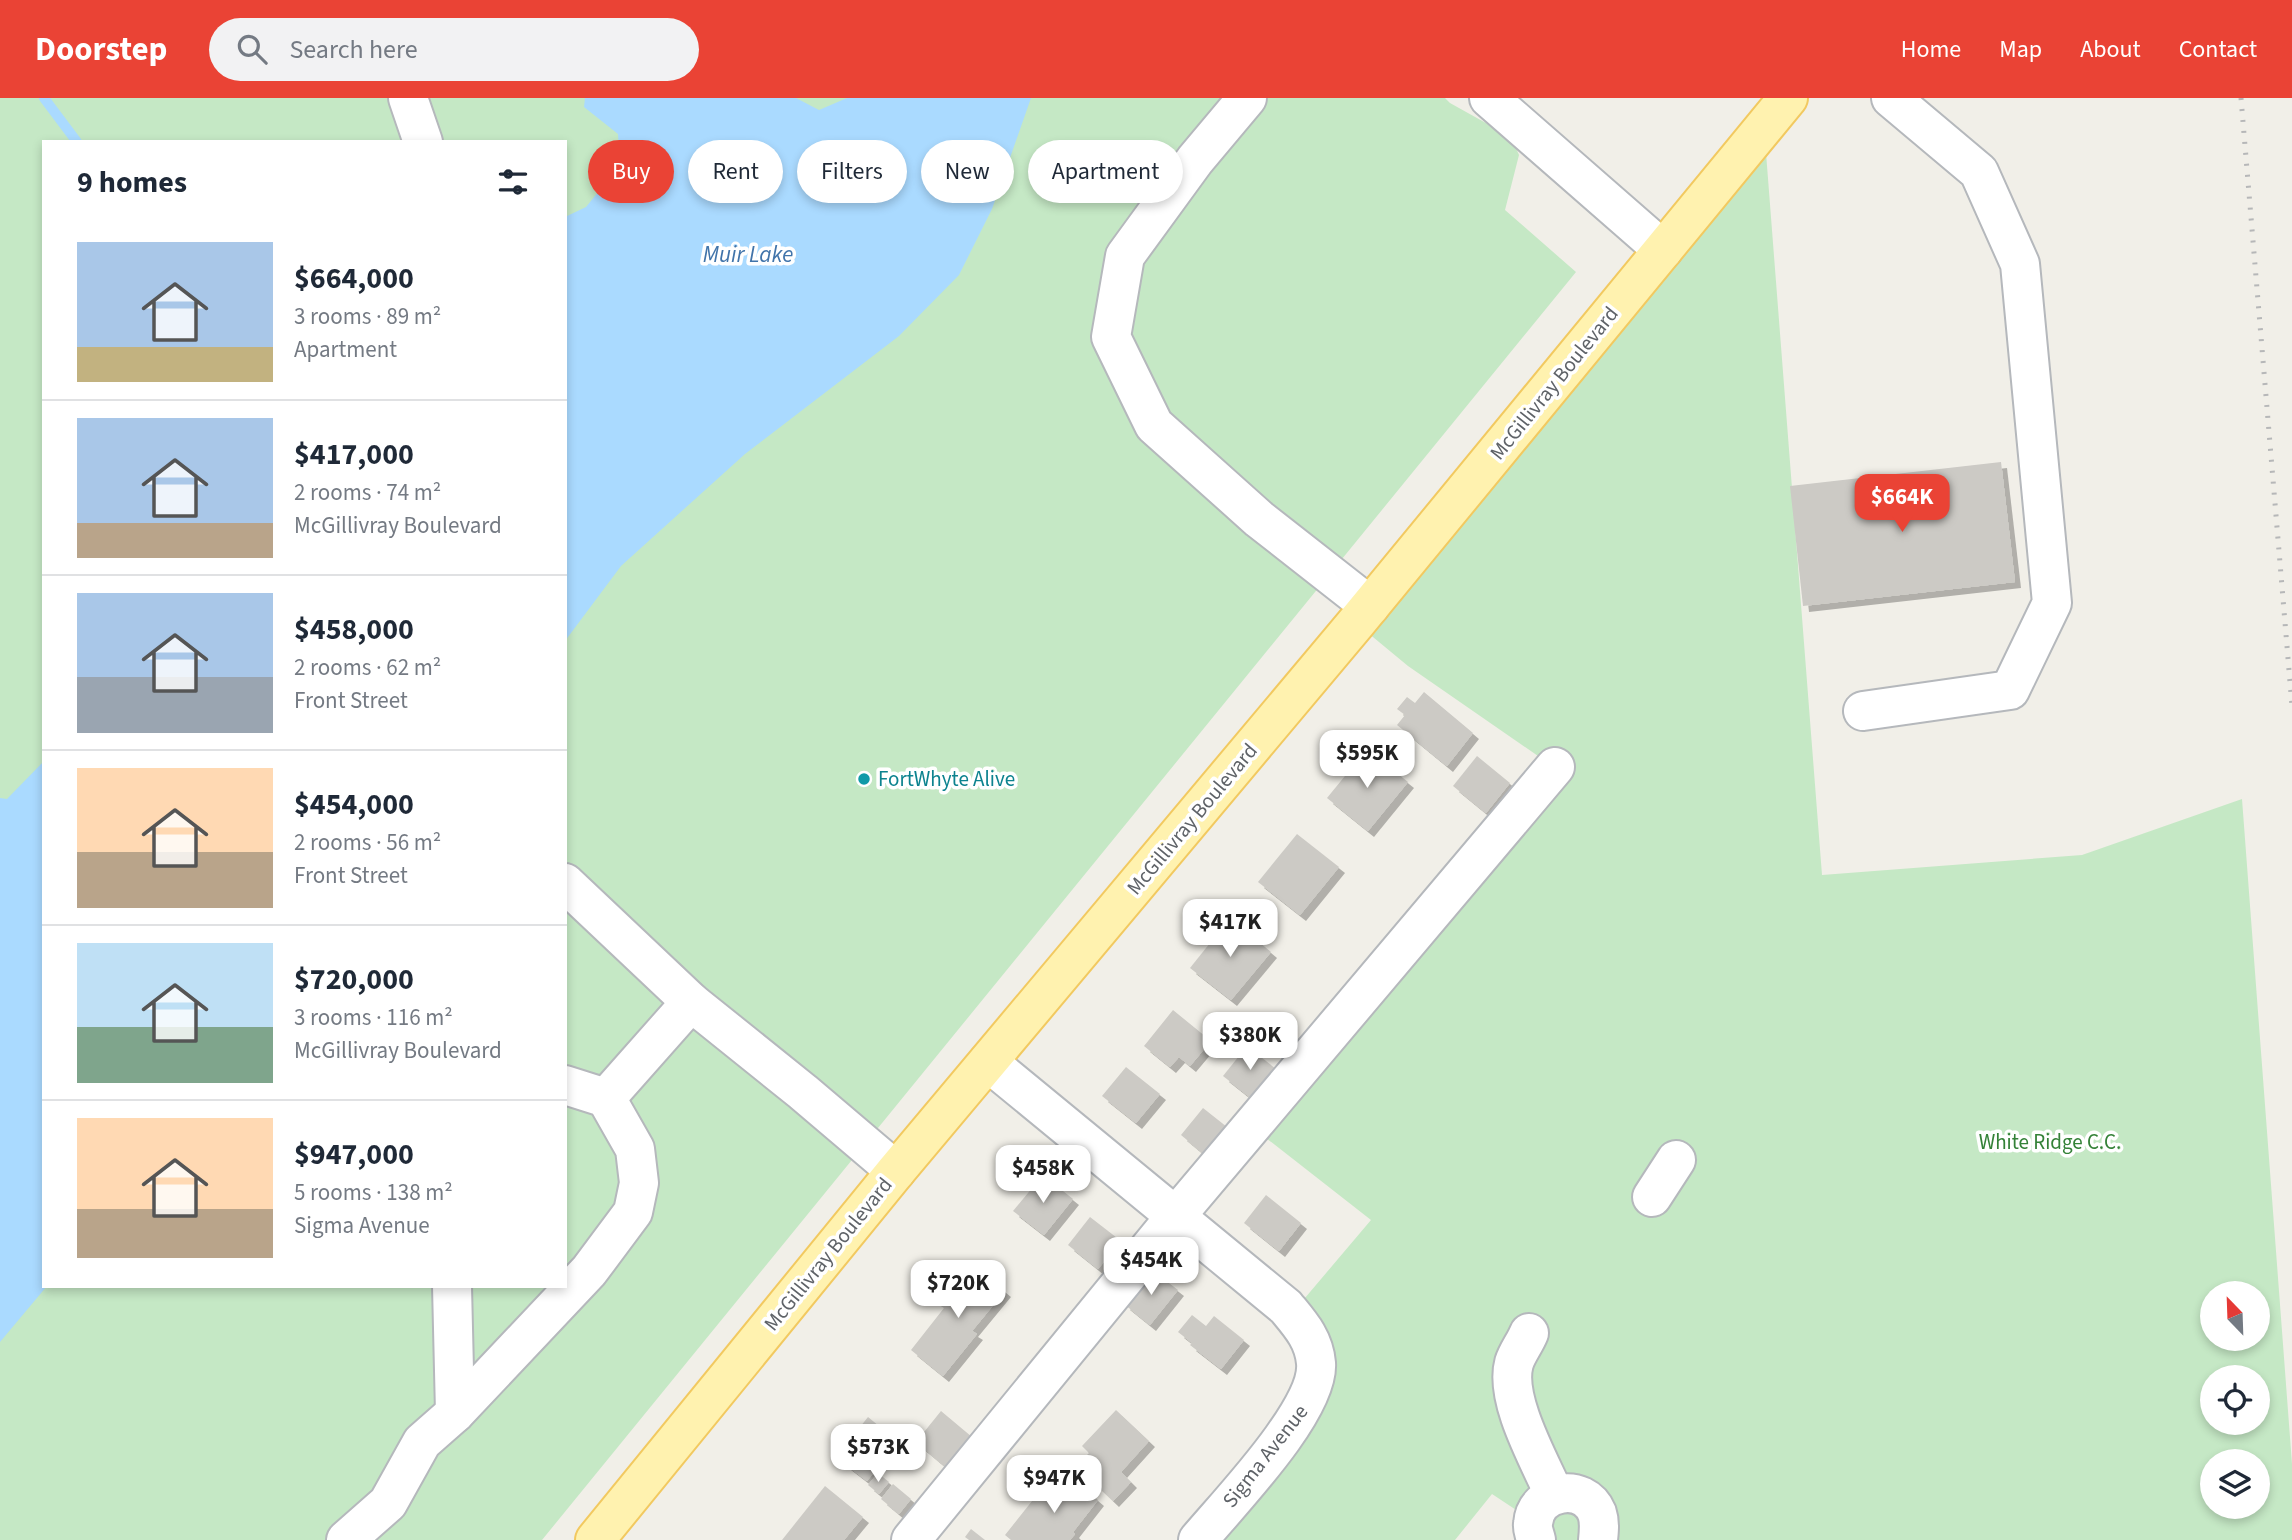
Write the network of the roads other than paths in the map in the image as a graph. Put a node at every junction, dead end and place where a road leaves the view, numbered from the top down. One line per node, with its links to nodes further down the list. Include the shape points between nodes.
1 (408, 98): 6 (street)
2 (1247, 98): 8 (street, via 1125,256 1111,337 1154,425 1259,519)
3 (1489, 98): 7 (street)
4 (1788, 98): 7 (main road, McGillivray Boulevard)
5 (1891, 98): 9 (street, via 1979,172 2020,264 2052,603 2010,690)
6 (422, 140)
7 (1663, 250): 8 (main road, McGillivray Boulevard)
8 (1370, 607): 13 (main road, McGillivray Boulevard)
9 (1863, 711)
10 (1555, 766): 19 (street)
11 (567, 885): 12 (street)
12 (691, 1002): 15 (street); 17 (street)
13 (988, 1062): 17 (main road, McGillivray Boulevard); 19 (street)
14 (567, 1086): 15 (street)
15 (606, 1098): 22 (street, via 635,1149 639,1183 633,1212 589,1271)
16 (1676, 1160): 18 (street)
17 (896, 1171): 25 (main road, McGillivray Boulevard)
18 (1652, 1197)
19 (1175, 1217): 26 (street); 27 (street, Sigma Avenue, via 1286,1307 1308,1334 1317,1364 1310,1397 1291,1428)
20 (452, 1288): 22 (street)
21 (1529, 1333): 23 (street, via 1515,1362 1515,1403)
22 (455, 1413): 24 (street, via 422,1442 388,1503)
23 (1554, 1494): 28 (street, via 1539,1506 1533,1521); 29 (street, via 1573,1493 1591,1504 1599,1522)
24 (346, 1540)
25 (595, 1540)
26 (911, 1540)
27 (1198, 1540)
28 (1536, 1540)
29 (1598, 1540)

